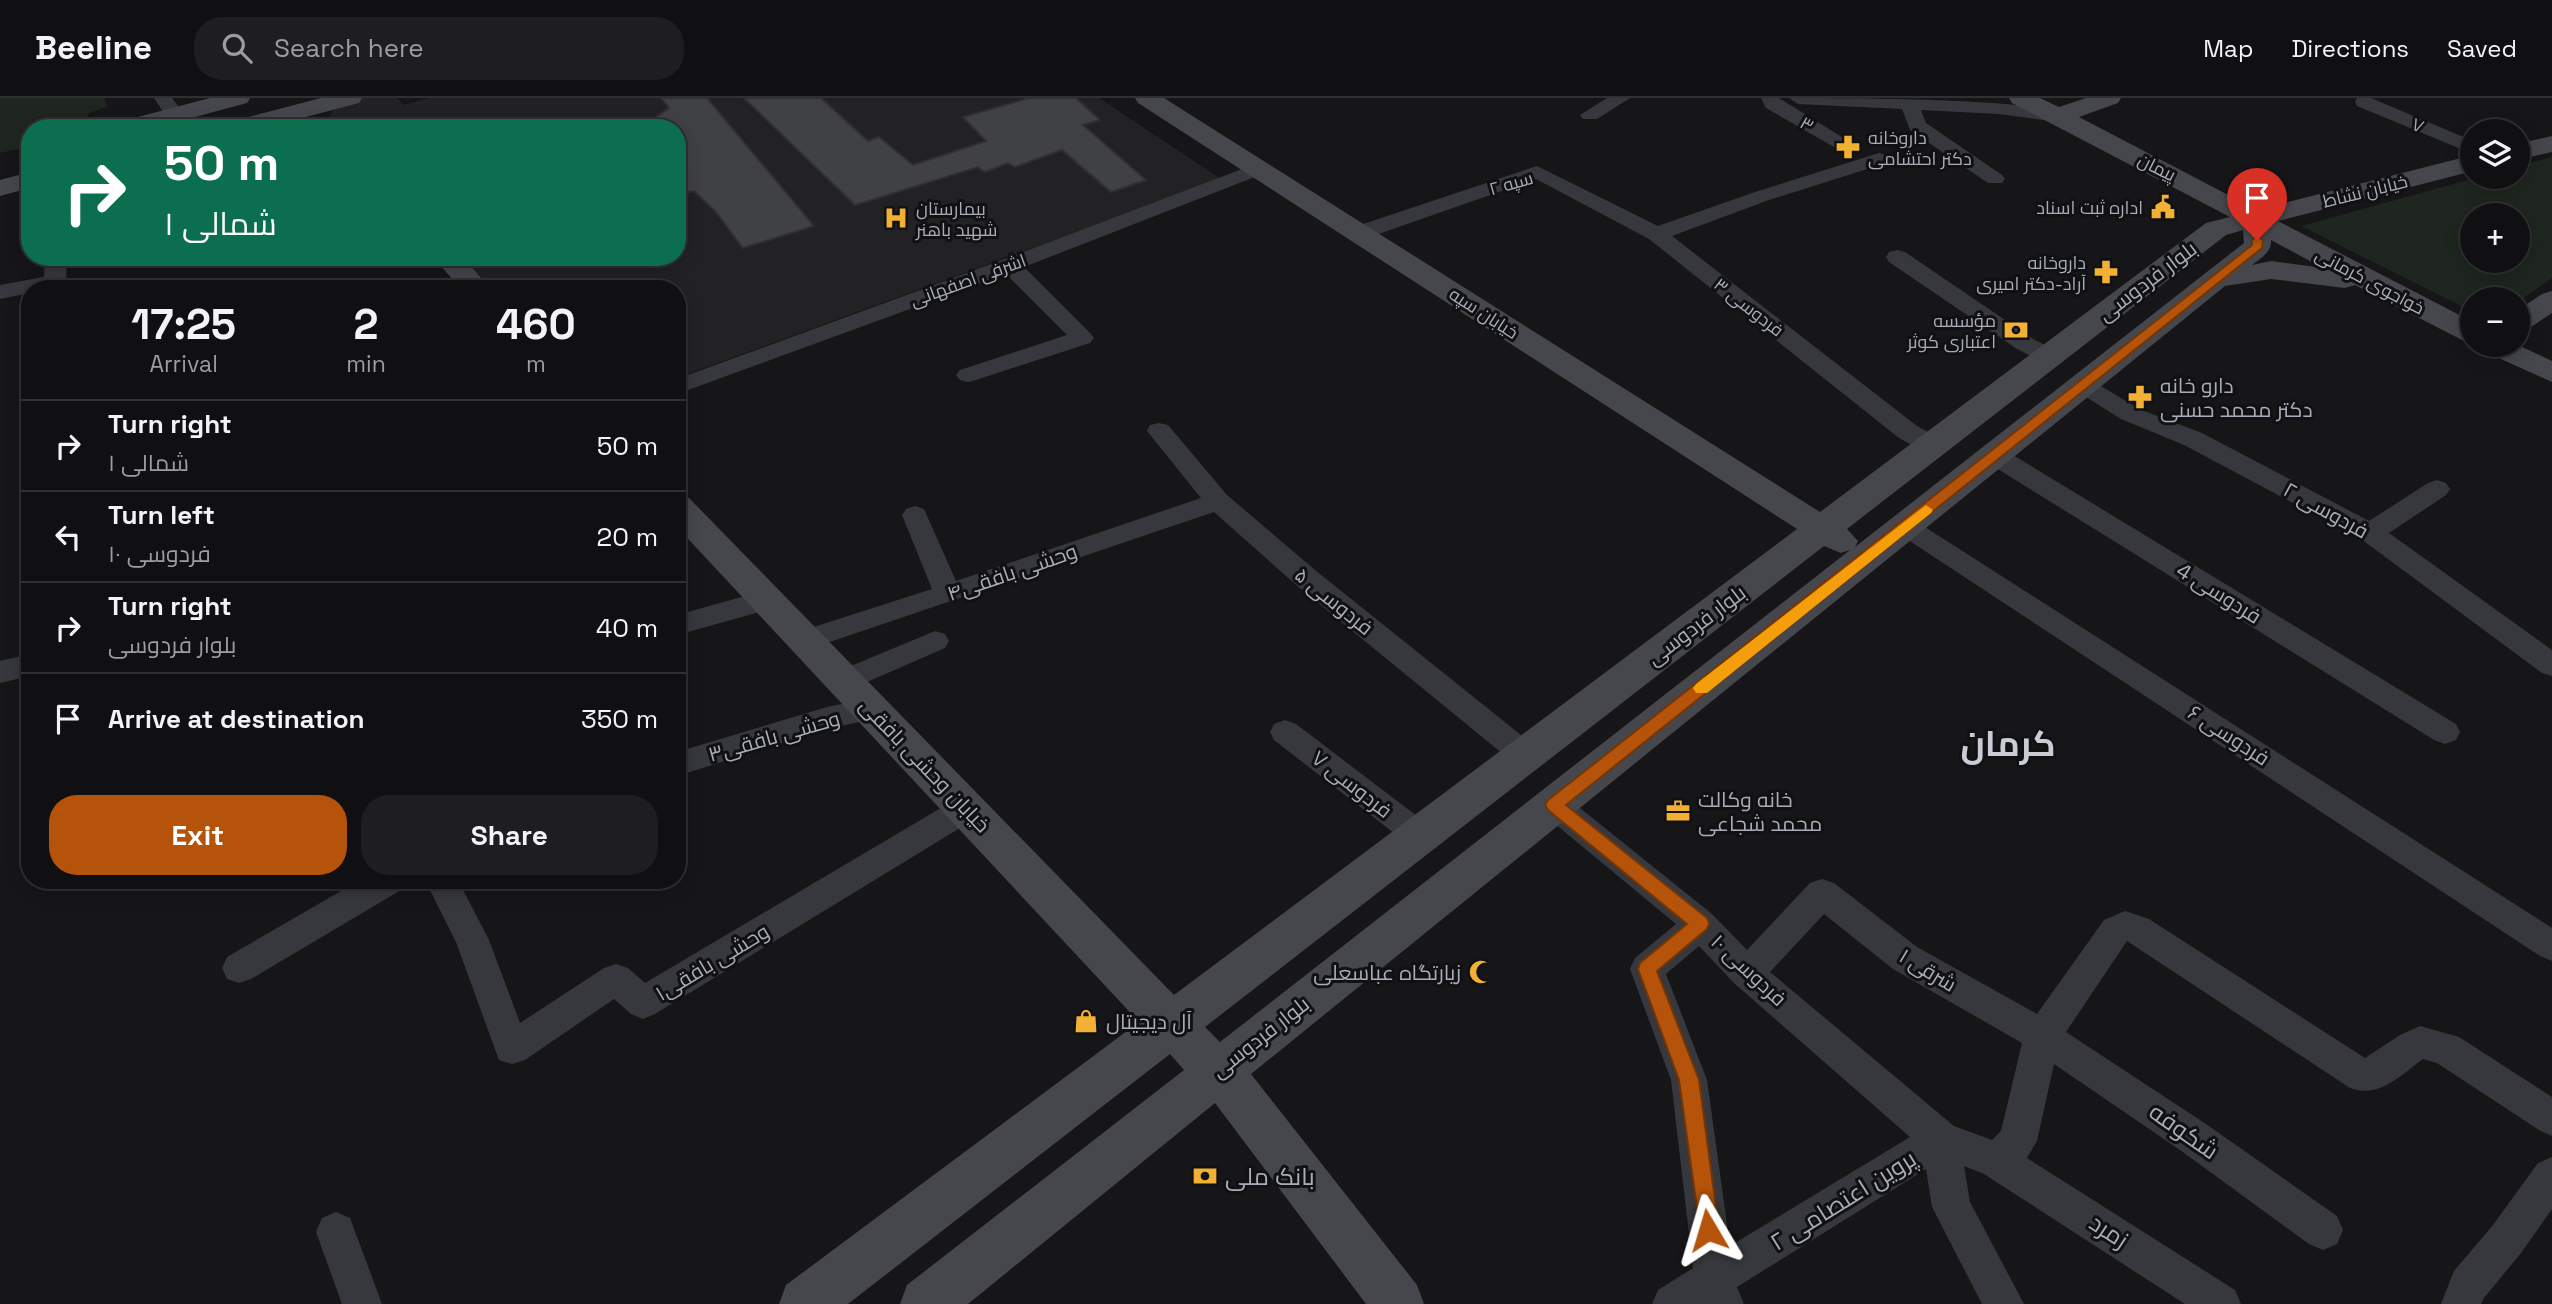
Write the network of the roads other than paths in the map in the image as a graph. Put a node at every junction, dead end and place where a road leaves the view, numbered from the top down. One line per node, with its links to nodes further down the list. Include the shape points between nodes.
1 (238, 98): 12 (main road)
2 (272, 98): 12 (main road)
3 (1147, 98): 25 (main road, خیابان سپه)
4 (1620, 98): 13 (street)
5 (1770, 98): 20 (street, ۳)
6 (1798, 98): 10 (street)
7 (2021, 98): 14 (main road, پیمان)
8 (2109, 98): 14 (main road)
9 (2364, 102): 18 (street, ۷)
10 (1909, 103): 14 (street); 28 (street, via 1917,126)
11 (329, 107): 16 (main road); 17 (main road)
12 (166, 113): 15 (main road)
13 (1590, 115)
14 (2058, 116): 32 (main road, پیمان)
15 (149, 119)
16 (255, 119)
17 (275, 119)
18 (2460, 143)
19 (2552, 144): 21 (main road)
20 (1848, 147)
21 (2530, 149)
22 (1879, 159): 34 (street)
23 (21, 165): 26 (main road)
24 (2460, 166): 32 (main road, خیابان نشاط)
25 (1258, 169): 33 (main road, خیابان سپه); 36 (street, اشرفی اصفهانی)
26 (0, 170)
27 (21, 175): 29 (main road)
28 (1995, 179)
29 (0, 181)
30 (21, 182): 31 (main road)
31 (0, 188)
32 (2256, 219): 38 (main road, بلوار فردوسی, via 2258,246); 40 (main road, خواجوی کرمانی); 44 (main road, خواجوی کرمانی, via 2300,229); 48 (main road, بلوار فردوسی, via 2216,229)
33 (1359, 233): 34 (street, سپه ۲, via 1537,172); 63 (main road, خیابان سپه)
34 (1657, 234): 56 (street, فردوسی ۳, via 1908,432)
35 (1897, 257): 48 (street)
36 (1010, 265): 52 (street, via 1082,338); 53 (street, اشرفی اصفهانی)
37 (455, 266): 39 (main road)
38 (2216, 279): 40 (main road, via 2271,270); 54 (main road, بلوار فردوسی)
39 (469, 280)
40 (2371, 284): 46 (main road, خواجوی کرمانی)
41 (21, 288): 42 (street)
42 (0, 292)
43 (2552, 300): 45 (main road)
44 (2460, 309)
45 (2530, 315)
46 (2460, 328)
47 (2530, 346): 50 (main road)
48 (2049, 356): 56 (main road, بلوار فردوسی)
49 (2519, 357): 51 (main road)
50 (2552, 358)
51 (2552, 373)
52 (968, 375)
53 (686, 384)
54 (2084, 384): 57 (main road, بلوار فردوسی); 64 (street, فردوسی ۲, via 2130,414 2193,439)
55 (1159, 431): 59 (street, فردوسی ۵)
56 (1932, 445): 63 (main road, بلوار فردوسی)
57 (1994, 455): 62 (main road, بلوار فردوسی); 77 (street, فردوسی 4)
58 (2437, 489): 64 (street)
59 (1218, 501): 66 (street, وحشی بافقی۴); 78 (street, فردوسی ۵)
60 (915, 515): 66 (street)
61 (686, 518): 67 (main road, خیابان وحشی بافقی)
62 (1905, 526): 65 (main road, بلوار فردوسی); 86 (street, فردوسی ۶)
63 (1822, 529): 65 (main road, خیابان سپه); 78 (main road, بلوار فردوسی)
64 (2370, 533): 71 (street, فردوسی ۲)
65 (1866, 557): 80 (main road, بلوار فردوسی)
66 (948, 594): 69 (street, وحشی بافقی۴)
67 (767, 600): 68 (street); 69 (main road, خیابان وحشی بافقی)
68 (686, 622)
69 (805, 640): 74 (main road, خیابان وحشی بافقی)
70 (935, 641): 74 (street)
71 (2552, 665)
72 (21, 667): 73 (street)
73 (0, 672)
74 (844, 681): 75 (main road, خیابان وحشی بافقی)
75 (872, 709): 79 (street, وحشی بافقی۳, via 827,718); 81 (main road, خیابان وحشی بافقی)
76 (1285, 732): 82 (street, فردوسی ۷)
77 (2445, 732)
78 (1525, 755): 82 (main road, بلوار فردوسی)
79 (686, 761)
80 (1554, 805): 85 (street, فردوسی ۱۰); 91 (main road, بلوار فردوسی)
81 (967, 808): 84 (street, وحشی بافقی۱, via 643,1003 616,979 512,1048 472,940); 89 (main road, خیابان وحشی بافقی)
82 (1419, 835): 89 (main road, بلوار فردوسی)
83 (375, 889): 87 (street)
84 (446, 889)
85 (1700, 923): 88 (street, فردوسی ۱۰); 98 (street, via 1647,969 1689,1080)
86 (2552, 946)
87 (239, 968)
88 (1748, 973): 90 (street, شرقی ۱, via 1822,893 1905,958); 93 (street, فردوسی ۱۰)
89 (1171, 1025): 91 (main road, خیابان وحشی بافقی); 100 (main road, بلوار فردوسی)
90 (2042, 1036): 92 (street, via 2116,930 2125,926 2137,929 2363,1076 2386,1068 2420,1042 2446,1049); 94 (street, via 2018,1141); 96 (street, شکوفه)
91 (1217, 1072): 101 (main road, بلوار فردوسی); 102 (main road, خیابان وحشی بافقی, via 1244,1100)
92 (2552, 1118)
93 (1941, 1139): 94 (street, زمرد); 98 (street, پروین اعتصامی ۲); 104 (street, via 1951,1207)
94 (1997, 1160): 105 (street, زمرد)
95 (2552, 1176): 106 (street, via 2468,1285)
96 (2323, 1230)
97 (336, 1232): 99 (street)
98 (1719, 1292): 103 (street, پروین اعتصامی ۲)
99 (362, 1304)
100 (804, 1304)
101 (926, 1304)
102 (1398, 1304)
103 (1672, 1304)
104 (2004, 1304)
105 (2221, 1304)
106 (2461, 1304)

